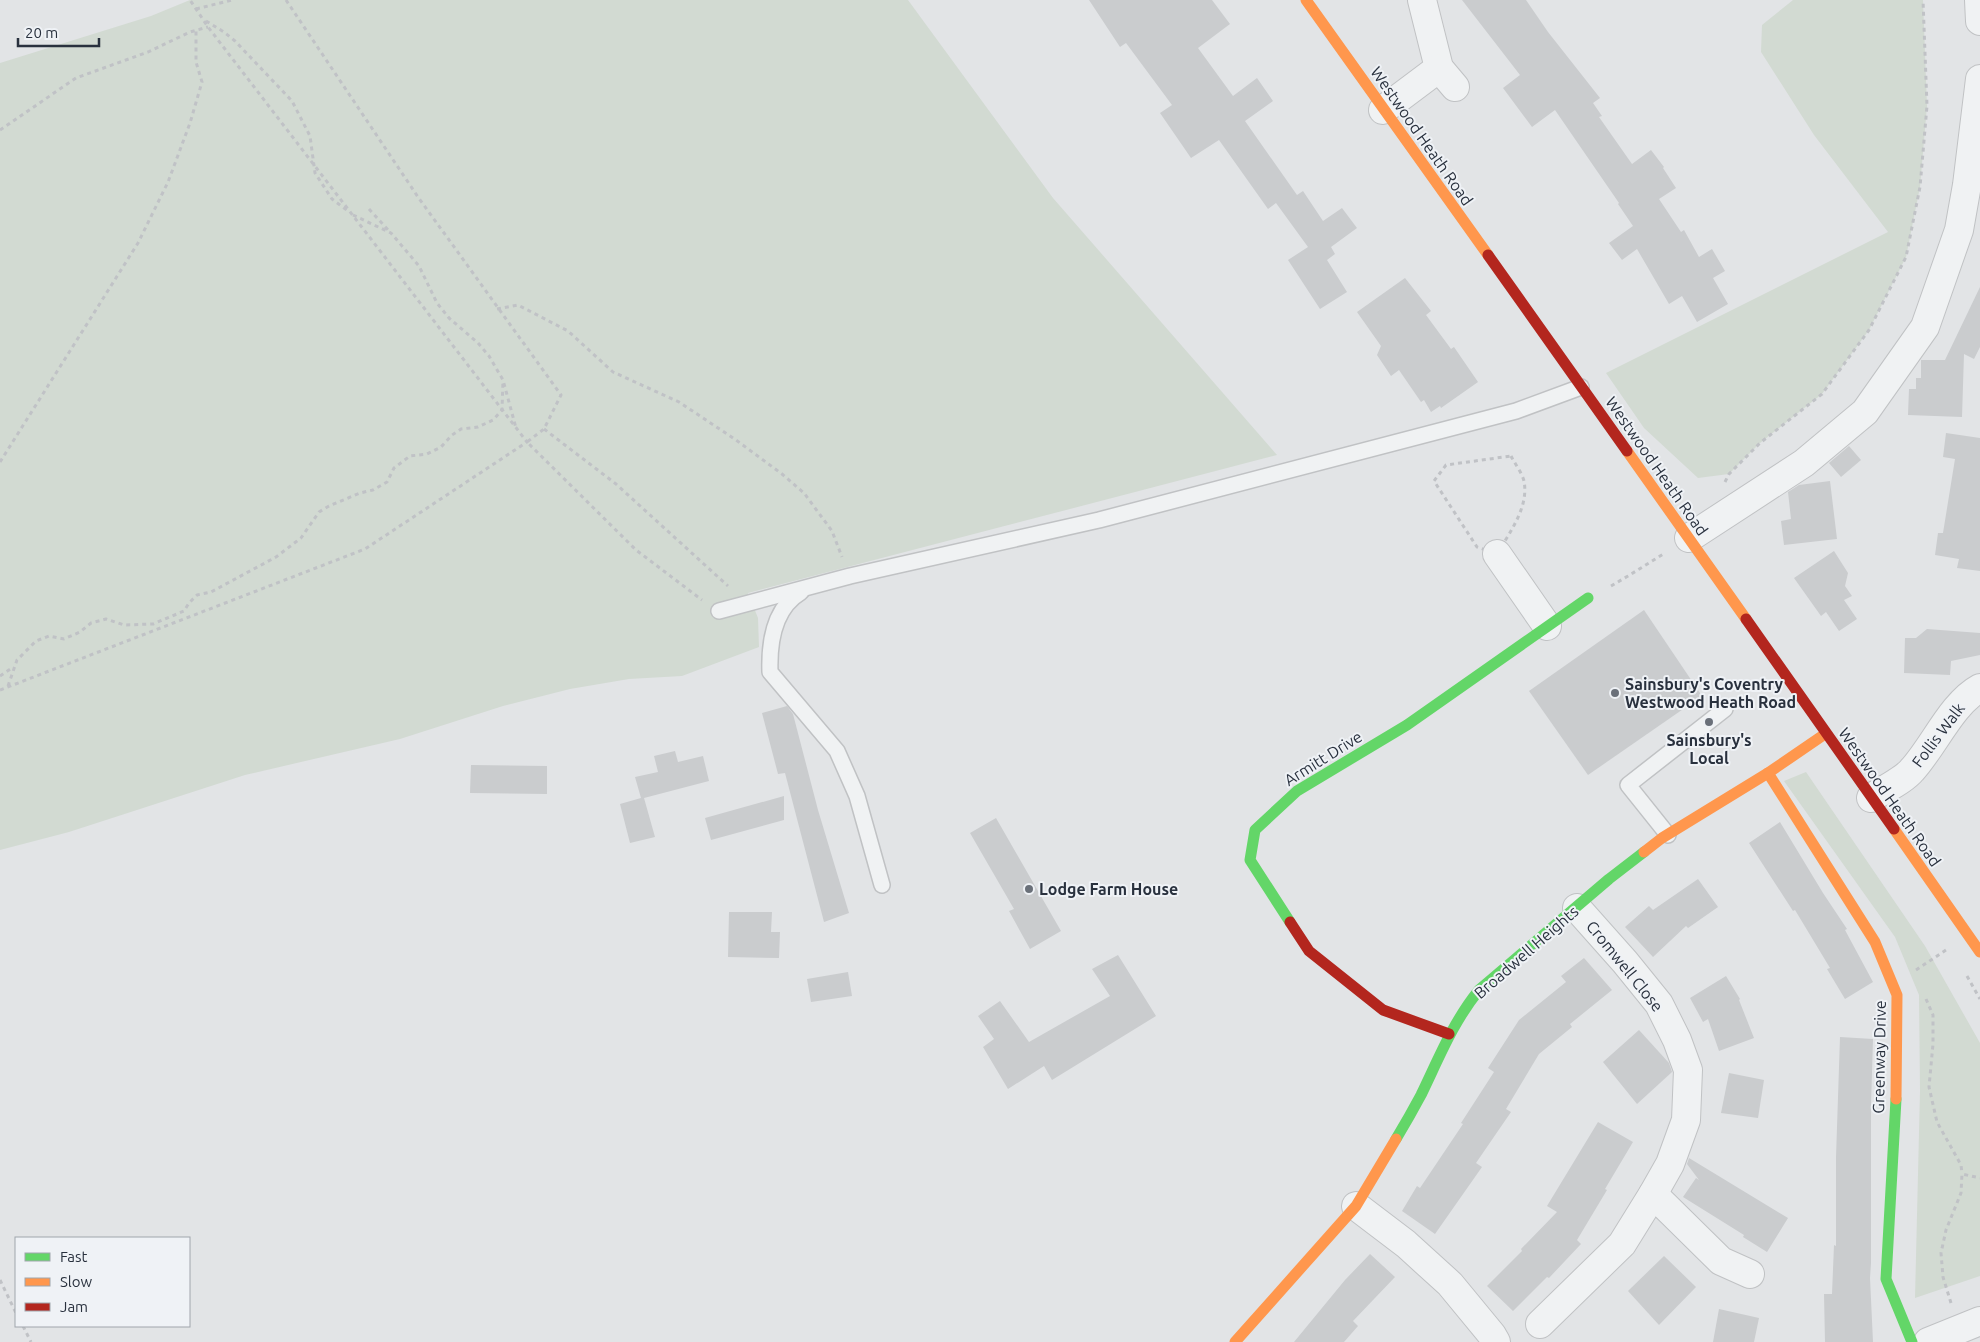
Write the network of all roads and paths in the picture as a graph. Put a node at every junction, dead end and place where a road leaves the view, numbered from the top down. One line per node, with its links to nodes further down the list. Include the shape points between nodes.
1 (190, 0): 8 (path)
2 (232, 0): 8 (path)
3 (286, 0): 22 (path)
4 (1306, 0): 15 (street, Westwood Heath Road)
5 (1422, 0): 15 (street, via 1447,77)
6 (1923, 0): 30 (path, via 1927,106 1920,187 1906,257 1870,330 1822,394 1760,443 1728,474 1720,491)
7 (1979, 0): 10 (street)
8 (196, 10): 9 (path)
9 (200, 16): 11 (path); 12 (path)
10 (1980, 21)
11 (208, 27): 12 (path); 13 (path); 17 (path)
12 (216, 27): 17 (path, via 234,41 292,101 310,136)
13 (196, 30): 16 (path, via 148,52 76,78); 29 (path, via 196,62 202,82 168,182 138,243)
14 (1980, 79): 20 (street, via 1967,185)
15 (1383, 110): 24 (street, Westwood Heath Road)
16 (0, 130)
17 (314, 166): 19 (path); 19 (path, via 321,185 337,204)
18 (369, 209): 21 (path)
19 (350, 212): 21 (path); 25 (path)
20 (1969, 231): 30 (street, via 1925,327 1865,412 1804,463)
21 (391, 233): 23 (path, via 419,266 441,308 478,343)
22 (497, 309): 26 (path, via 561,395); 33 (path, via 518,305 568,331 613,372 679,402 782,474 804,493 832,531)
23 (504, 380): 25 (path); 27 (path)
24 (1581, 387): 31 (street, Westwood Heath Road); 33 (lane, via 1516,411 1099,520)
25 (502, 410): 27 (path); 39 (path, via 493,420 452,435 428,454 410,456 394,468 387,482 373,490 319,512 301,538 276,557 211,592 198,595 184,611 153,624 124,625 106,619 91,623 64,639 49,636 25,650)
26 (544, 429): 28 (path); 36 (path, via 616,484 730,588 743,595)
27 (518, 432): 28 (path)
28 (527, 442): 37 (path, via 636,550); 41 (path, via 365,549)
29 (0, 462)
30 (1726, 514): 31 (street)
31 (1681, 543): 35 (path); 45 (street, Westwood Heath Road)
32 (1497, 554): 32 (path, via 1477,547 1434,481 1446,465 1511,456 1524,480 1524,502); 38 (street)
33 (850, 576): 34 (lane)
34 (811, 586): 36 (lane); 49 (lane, via 792,597 775,625 769,655 770,672 837,751 857,796)
35 (1588, 598): 38 (street, Armitt Drive)
36 (748, 604): 37 (lane)
37 (719, 611)
38 (1547, 626): 54 (street, Armitt Drive, via 1407,725 1297,791 1255,830 1250,860 1309,951 1384,1010)
39 (14, 668): 40 (path); 41 (path)
40 (0, 676)
41 (8, 686): 43 (path)
42 (1980, 688): 47 (street, Follis Walk, via 1969,694 1912,771)
43 (0, 690)
44 (1725, 709): 48 (lane, via 1628,785)
45 (1826, 734): 46 (street, Broadwell Heights); 47 (street, Westwood Heath Road)
46 (1768, 773): 48 (street, Broadwell Heights); 67 (street, Greenway Drive, via 1876,942 1897,995 1897,1081 1886,1279)
47 (1872, 798): 51 (street, Westwood Heath Road)
48 (1668, 835): 50 (street, Broadwell Heights, via 1609,879)
49 (882, 885)
50 (1577, 908): 54 (street, Broadwell Heights, via 1479,990); 56 (street, Cromwell Close, via 1659,1004 1688,1070 1686,1120 1670,1164)
51 (1968, 935): 52 (street, Westwood Heath Road); 53 (path)
52 (1980, 952)
53 (1914, 972)
54 (1449, 1034): 57 (street, Broadwell Heights, via 1411,1112)
55 (1980, 1178): 62 (path, via 1962,1174 1961,1193 1946,1230 1941,1253 1943,1277)
56 (1653, 1194): 58 (street, via 1721,1261); 61 (street, Cromwell Close, via 1622,1244)
57 (1356, 1206): 65 (street, Broadwell Heights); 66 (street, via 1406,1244 1450,1284)
58 (1750, 1274)
59 (0, 1280): 60 (path)
60 (15, 1311)
61 (1540, 1324)
62 (1970, 1325): 68 (street)
63 (24, 1327): 64 (path)
64 (31, 1342)
65 (1235, 1342)
66 (1496, 1342)
67 (1912, 1342)
68 (1928, 1342)

